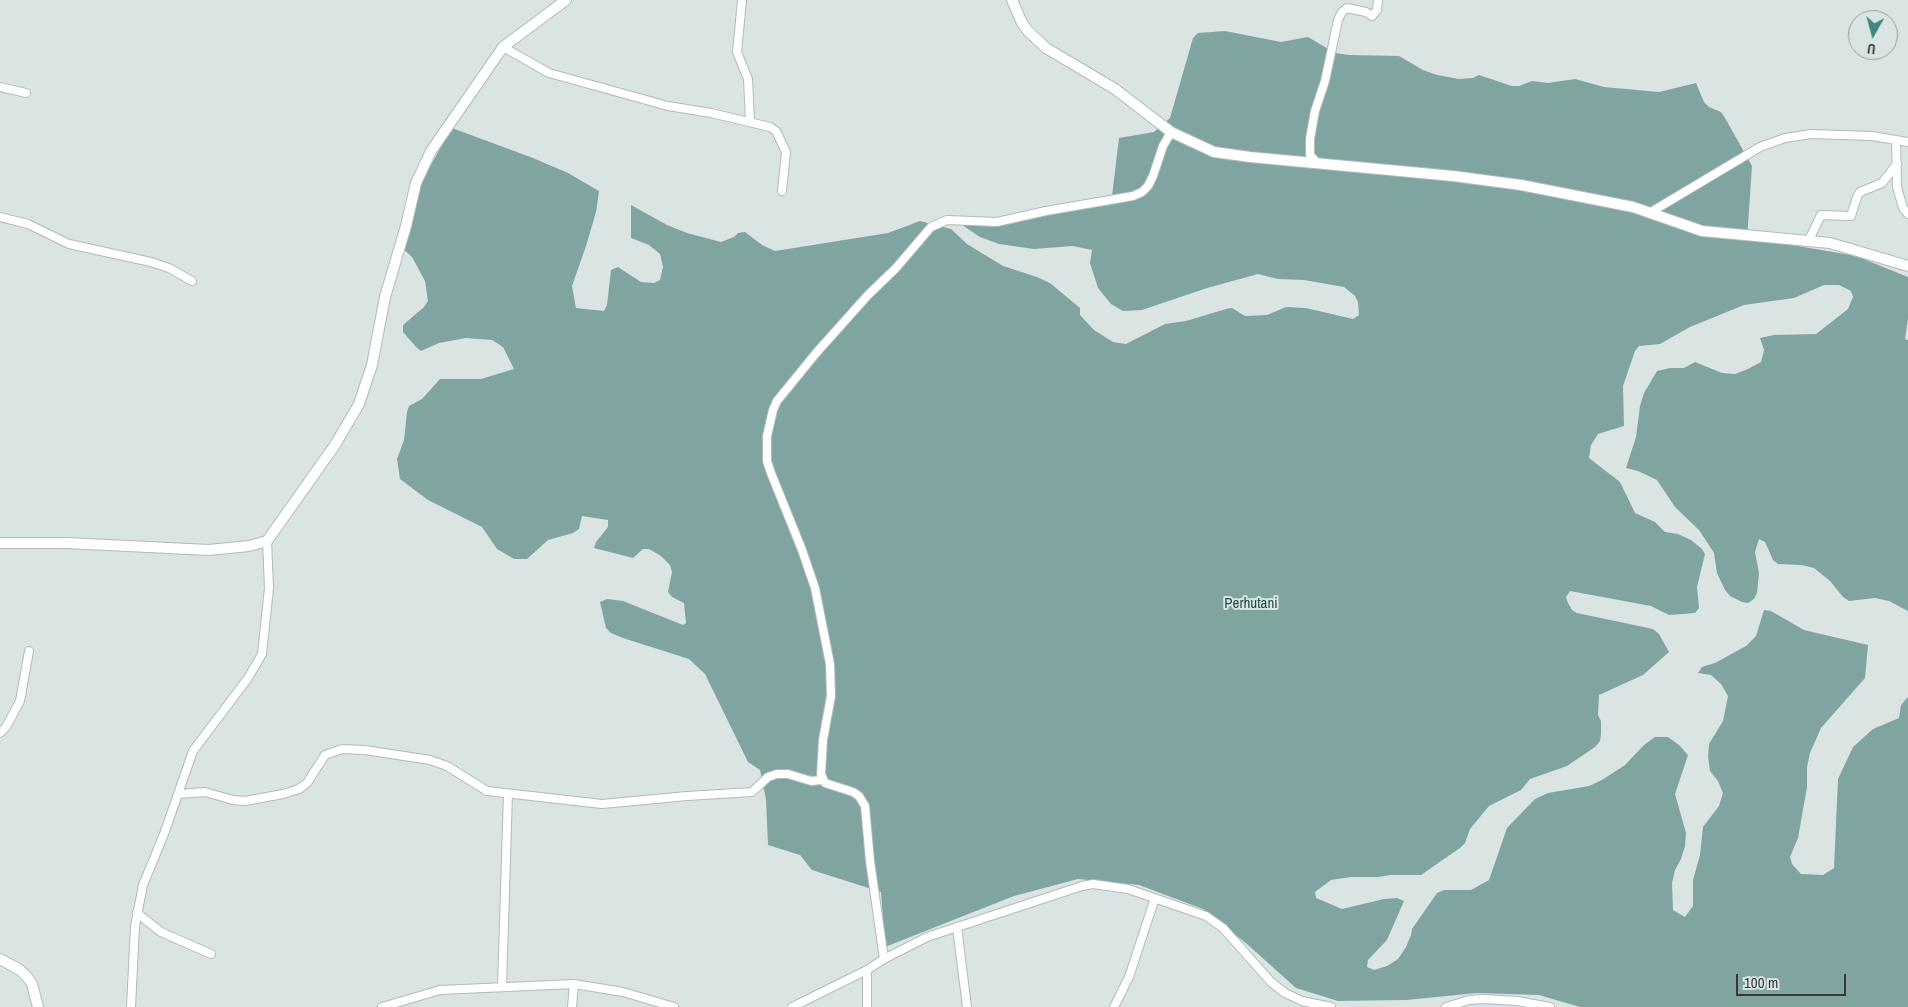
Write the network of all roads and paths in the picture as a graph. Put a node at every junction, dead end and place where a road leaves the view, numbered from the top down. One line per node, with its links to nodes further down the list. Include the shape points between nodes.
1 (566, 0): 5 (street)
2 (742, 0): 8 (street, via 737,52 748,79)
3 (1012, 0): 9 (street, via 1022,23 1046,48 1115,89)
4 (1378, 0): 12 (street, via 1372,16 1347,8 1338,20 1310,139 1310,155)
5 (503, 47): 8 (street, via 549,73 668,106); 21 (street, via 431,151 416,183 385,297 372,365 359,404)
6 (0, 88): 7 (street)
7 (26, 93)
8 (750, 121): 14 (street, via 773,129 784,146 787,159)
9 (1171, 132): 12 (street, via 1214,152); 25 (street, via 1148,186 1133,196 997,222 946,220 931,227 817,352 777,401 768,428 767,460 815,588 830,664 831,696 823,740)
10 (1896, 140): 11 (street); 13 (street); 15 (street, via 1811,134 1785,138 1760,147)
11 (1908, 142)
12 (1317, 164): 15 (street, via 1521,185)
13 (1897, 164): 16 (street, via 1897,188); 18 (street, via 1882,183 1860,192 1851,216 1821,215)
14 (782, 191)
15 (1652, 212): 18 (street, via 1707,232)
16 (1908, 214)
17 (0, 217): 20 (street, via 28,224 69,244 151,262)
18 (1809, 240): 19 (street, via 1840,245)
19 (1908, 266)
20 (192, 281)
21 (267, 541): 22 (street, via 209,550); 27 (street, via 269,588 262,654 248,678 193,751)
22 (0, 543)
23 (29, 652): 24 (street, via 20,701)
24 (0, 733)
25 (822, 780): 26 (street, via 777,774 768,777 752,792 608,804); 33 (street, via 830,786 853,792 865,806)
26 (508, 793): 27 (street, via 482,789 447,766 430,760 342,749 325,755 307,783 283,794 245,800 232,800 205,792); 36 (street)
27 (179, 794): 29 (street, via 143,885)
28 (1155, 898): 30 (street, via 1128,889 1092,884); 45 (street, via 1130,977); 46 (street, via 1206,916 1219,925 1285,993 1302,1001)
29 (137, 913): 31 (street, via 161,932); 38 (street)
30 (957, 927): 33 (street, via 927,937); 44 (street)
31 (211, 954)
32 (0, 959): 37 (street, via 28,978)
33 (884, 959): 34 (street)
34 (867, 970): 42 (street); 43 (street)
35 (574, 984): 36 (street); 40 (street); 41 (street, via 623,992)
36 (502, 987): 39 (street, via 440,990)
37 (38, 1007)
38 (131, 1007)
39 (382, 1007)
40 (572, 1007)
41 (674, 1007)
42 (792, 1007)
43 (867, 1007)
44 (967, 1007)
45 (1114, 1007)
46 (1331, 1007)
47 (1446, 1007): 48 (street, via 1484,999)
48 (1550, 1007)

